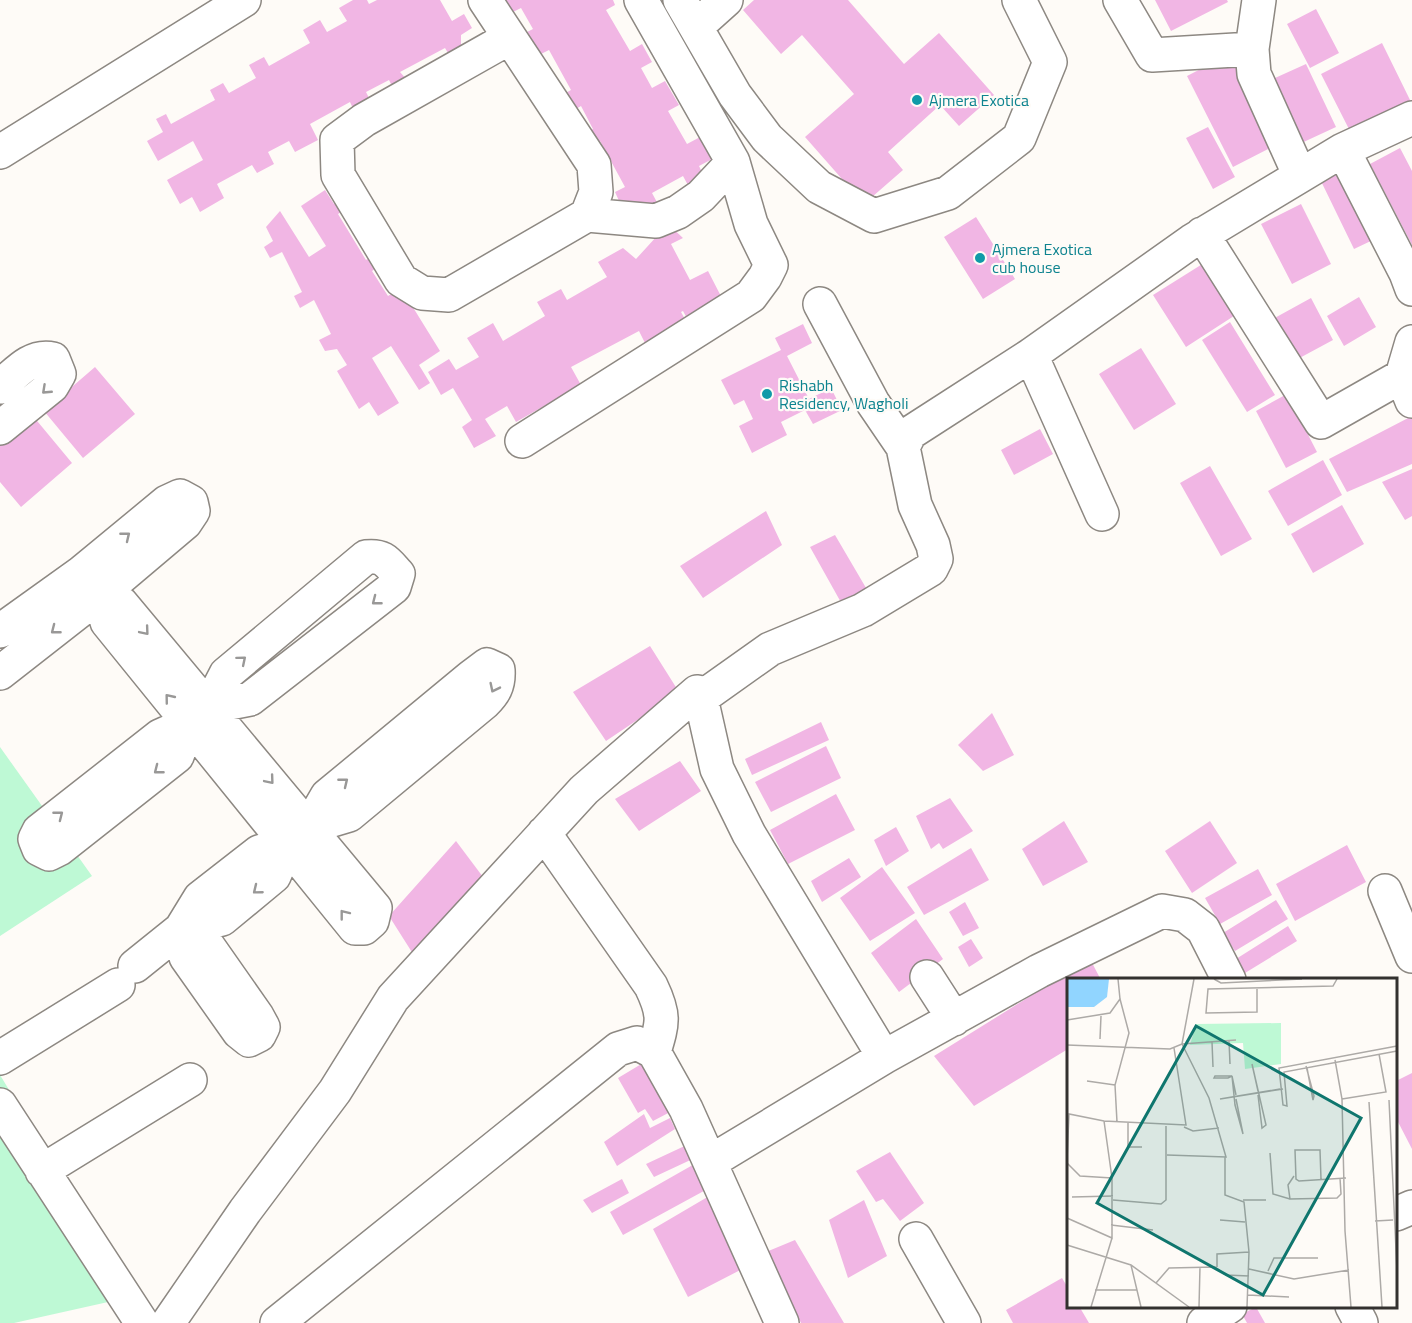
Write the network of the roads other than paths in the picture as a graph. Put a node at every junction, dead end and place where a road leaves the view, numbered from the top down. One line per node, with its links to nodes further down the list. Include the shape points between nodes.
1 (244, 0): 13 (street)
2 (485, 0): 9 (street)
3 (641, 0): 14 (street)
4 (726, 0): 8 (street)
5 (1019, 0): 8 (street, via 1050,62 1019,138 948,193 874,216 819,187 767,138 735,95)
6 (1120, 0): 10 (street, via 1152,55)
7 (1259, 0): 10 (street)
8 (688, 13)
9 (509, 38): 16 (street, via 594,165 596,192); 16 (street, via 364,120 337,140 338,175 401,280 422,293 449,295)
10 (1252, 49): 15 (street, via 1254,74)
11 (1412, 118): 12 (street)
12 (1343, 150): 15 (street); 18 (street)
13 (0, 152)
14 (733, 162): 16 (street, via 701,196 656,221); 25 (street, via 751,224 771,264 765,278 751,296)
15 (1300, 176): 17 (street)
16 (587, 215)
17 (1202, 234): 21 (street); 23 (street, via 1321,422)
18 (1412, 289)
19 (820, 304): 26 (street, via 873,403)
20 (1412, 342): 23 (street)
21 (1031, 355): 26 (street, via 910,432); 27 (street)
22 (0, 387): 24 (street, one-way to 24, via 42,356 53,359 59,374 52,386)
23 (1407, 389)
24 (0, 428)
25 (522, 441)
26 (903, 447): 31 (street, via 915,505 933,545 936,559 931,569 863,610 770,649)
27 (1102, 514)
28 (91, 583): 29 (street, one-way to 28); 30 (street, one-way to 30); 32 (street, via 121,603)
29 (0, 631)
30 (0, 673)
31 (701, 698): 33 (street, via 697,692 584,790); 41 (street, via 717,769 749,834)
32 (199, 715): 32 (street, one-way to 32, via 226,674 366,557 378,556 398,574 394,587 250,699); 34 (street)
33 (544, 833): 40 (street, via 651,986 661,1006 662,1025); 52 (street, via 393,998 335,1091)
34 (298, 835): 34 (street, one-way to 34, via 327,796 471,677 487,665 498,670 495,691 484,703 349,815); 42 (street, via 274,876 222,919 181,929 126,975)
35 (1385, 891): 36 (street)
36 (1412, 956)
37 (927, 977): 39 (street)
38 (1228, 978): 39 (street, via 1203,929 1185,915 1162,911)
39 (954, 1018): 41 (street)
40 (654, 1052): 45 (street); 53 (street, via 637,1043 618,1049)
41 (884, 1057): 45 (street)
42 (0, 1059)
43 (190, 1080): 46 (street)
44 (0, 1105): 46 (street)
45 (710, 1162): 54 (street)
46 (42, 1171): 51 (street)
47 (1412, 1207): 48 (street)
48 (1397, 1213)
49 (916, 1239): 55 (street)
50 (1353, 1308): 56 (street)
51 (142, 1323)
52 (168, 1323)
53 (277, 1323)
54 (782, 1323)
55 (964, 1323)
56 (1361, 1323)

